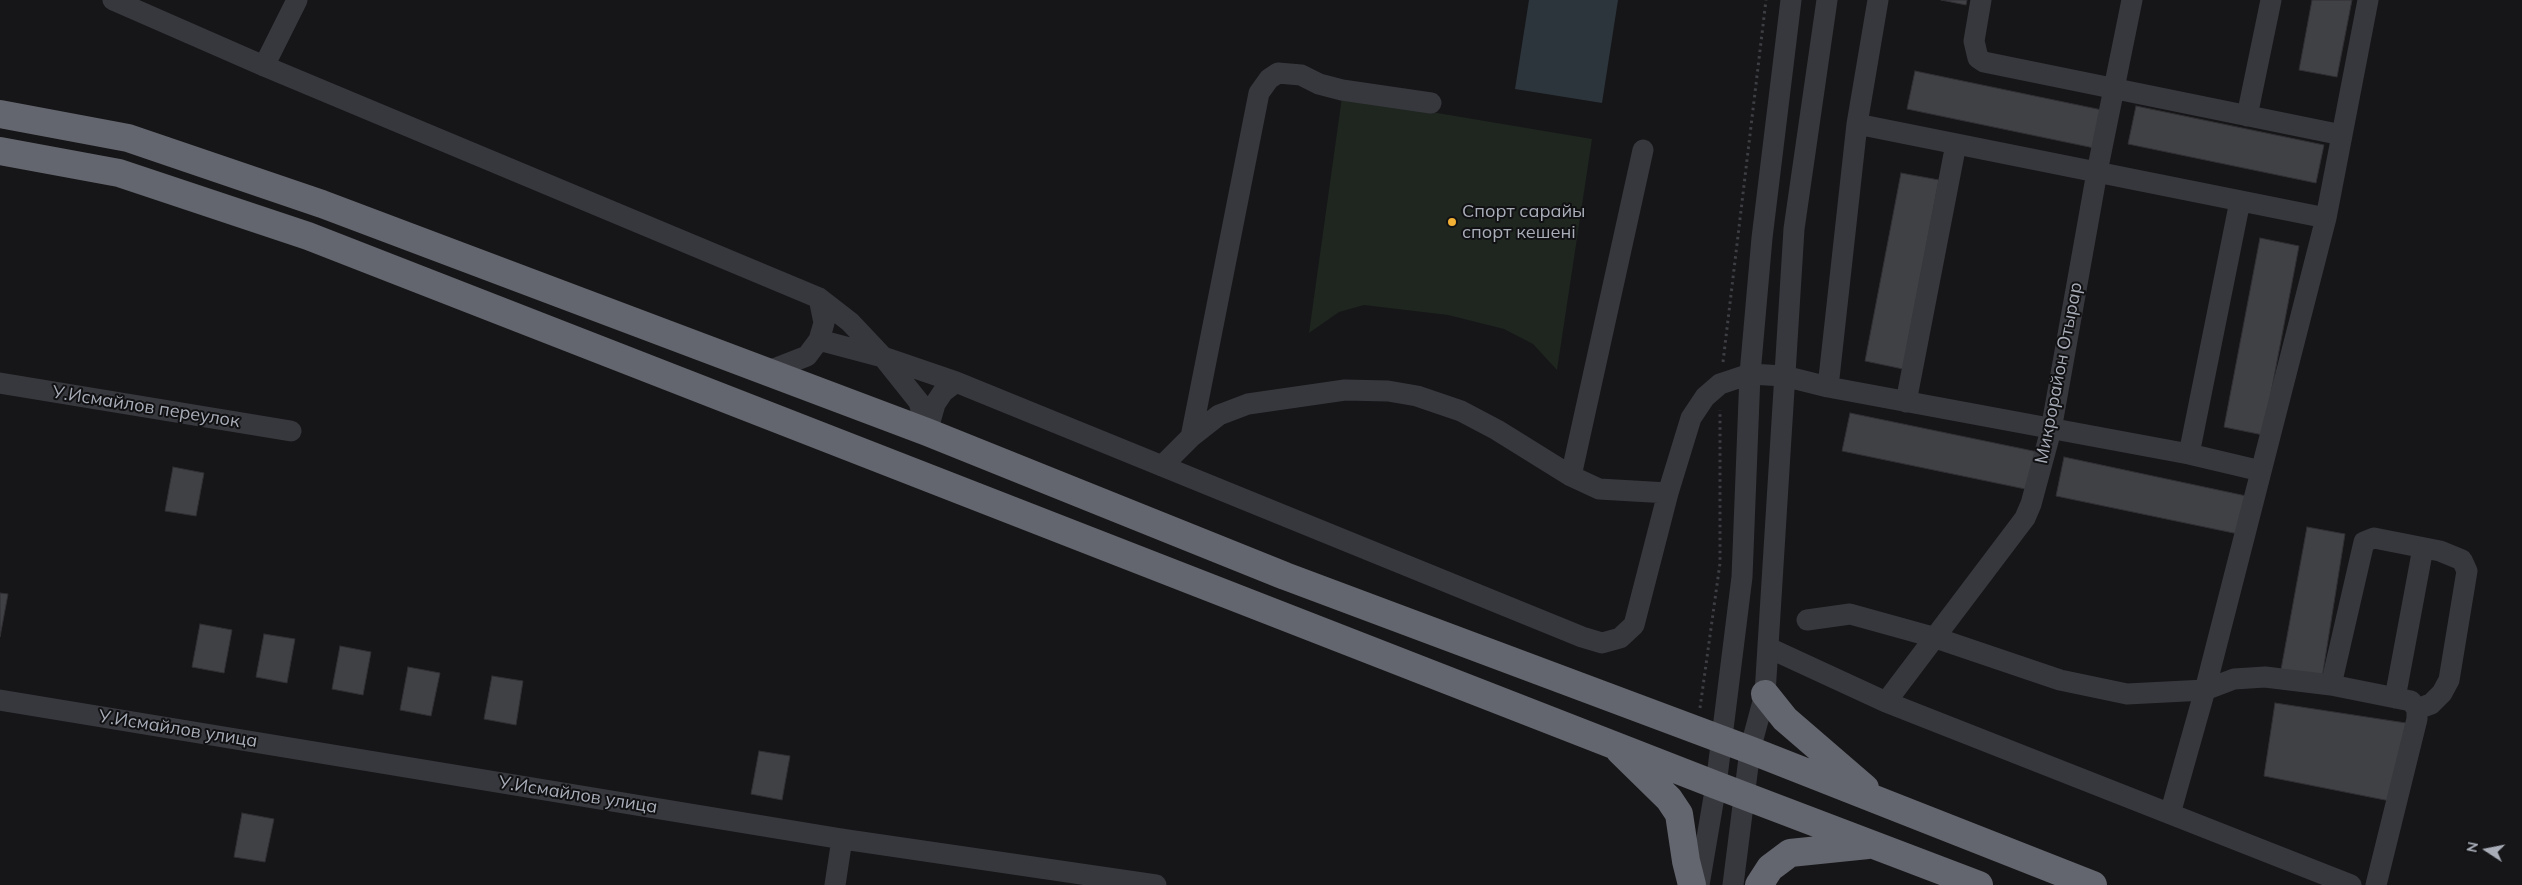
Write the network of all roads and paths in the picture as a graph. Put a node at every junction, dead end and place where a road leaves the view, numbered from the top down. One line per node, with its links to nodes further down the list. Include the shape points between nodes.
1 (113, 0): 10 (street)
2 (297, 0): 10 (street)
3 (1792, 0): 27 (street, via 1762,238)
4 (1827, 0): 28 (street, via 1794,229)
5 (1878, 0): 15 (street)
6 (1981, 0): 11 (street, via 1974,41 1978,58 1984,62)
7 (2132, 0): 11 (street, Микрорайон Отырар)
8 (2271, 0): 14 (street)
9 (2368, 0): 16 (street)
10 (264, 66): 23 (street)
11 (2115, 88): 14 (street); 20 (street, Микрорайон Отырар)
12 (1431, 103): 36 (street, via 1342,90 1301,75 1278,72 1269,79 1260,93)
13 (0, 114): 26 (highway, via 128,138 322,204)
14 (2248, 116): 16 (street)
15 (1857, 124): 17 (street); 31 (street)
16 (2342, 135): 22 (street)
17 (1956, 144): 20 (street); 32 (street)
18 (1643, 150): 40 (street)
19 (0, 151): 44 (highway, via 119,173 308,236)
20 (2097, 172): 21 (street); 33 (street, Микрорайон Отырар)
21 (2240, 201): 22 (street); 37 (street)
22 (2326, 218): 39 (street)
23 (819, 298): 24 (street, via 824,323); 25 (street, via 850,322)
24 (819, 340): 25 (street); 26 (street, via 807,356)
25 (883, 357): 29 (street); 35 (street, via 918,402)
26 (766, 372): 35 (highway)
27 (1750, 374): 28 (street); 41 (street, via 1720,384 1704,398 1691,418); 55 (street, via 1742,576)
28 (1784, 376): 31 (street); 47 (street)
29 (956, 382): 35 (street, via 935,404); 38 (street)
30 (0, 383): 34 (street, У.Исмайлов переулок)
31 (1828, 387): 32 (street)
32 (1906, 402): 33 (street)
33 (2050, 430): 37 (street); 46 (street, Микрорайон Отырар, via 2036,488 2024,518)
34 (291, 431)
35 (927, 432): 43 (highway)
36 (1191, 437): 38 (street); 40 (street, via 1219,415 1248,404 1345,390 1388,391 1417,396 1461,411)
37 (2189, 454): 39 (street)
38 (1162, 466): 41 (street, via 1602,644 1620,638 1634,625)
39 (2261, 471): 49 (street)
40 (1571, 476): 41 (street, via 1599,489)
41 (1668, 493)
42 (2423, 548): 48 (street, via 2374,538 2364,542); 51 (street); 54 (street, via 2462,560 2467,571 2449,680 2431,704)
43 (1285, 576): 44 (highway); 55 (highway)
44 (1272, 610): 56 (highway)
45 (1807, 620): 46 (street, via 1850,614)
46 (1933, 637): 49 (street, via 2060,680 2127,694); 53 (street, Микрорайон Отырар)
47 (1769, 648): 50 (street); 53 (street)
48 (2331, 685): 49 (street, via 2242,678); 51 (street)
49 (2205, 690): 61 (street)
50 (1765, 694): 57 (street); 60 (highway, via 1785,719)
51 (2395, 698): 54 (street, via 2411,701)
52 (0, 700): 62 (street, У.Исмайлов улица)
53 (1886, 702): 61 (street)
54 (2417, 709): 73 (street)
55 (1721, 739): 57 (highway); 58 (street)
56 (1610, 742): 58 (highway); 66 (highway, via 1669,799 1679,814)
57 (1750, 750): 59 (street); 60 (highway)
58 (1716, 785): 59 (highway); 67 (street)
59 (1745, 794): 63 (highway); 68 (street)
60 (1883, 803): 71 (highway)
61 (2170, 814): 72 (street)
62 (842, 838): 64 (street); 65 (street, У.Исмайлов улица)
63 (1875, 845): 69 (highway, via 1790,853 1770,868); 70 (highway)
64 (835, 885)
65 (1156, 885)
66 (1692, 885)
67 (1698, 885)
68 (1733, 885)
69 (1760, 885)
70 (1979, 885)
71 (2093, 885)
72 (2351, 885)
73 (2376, 885)

